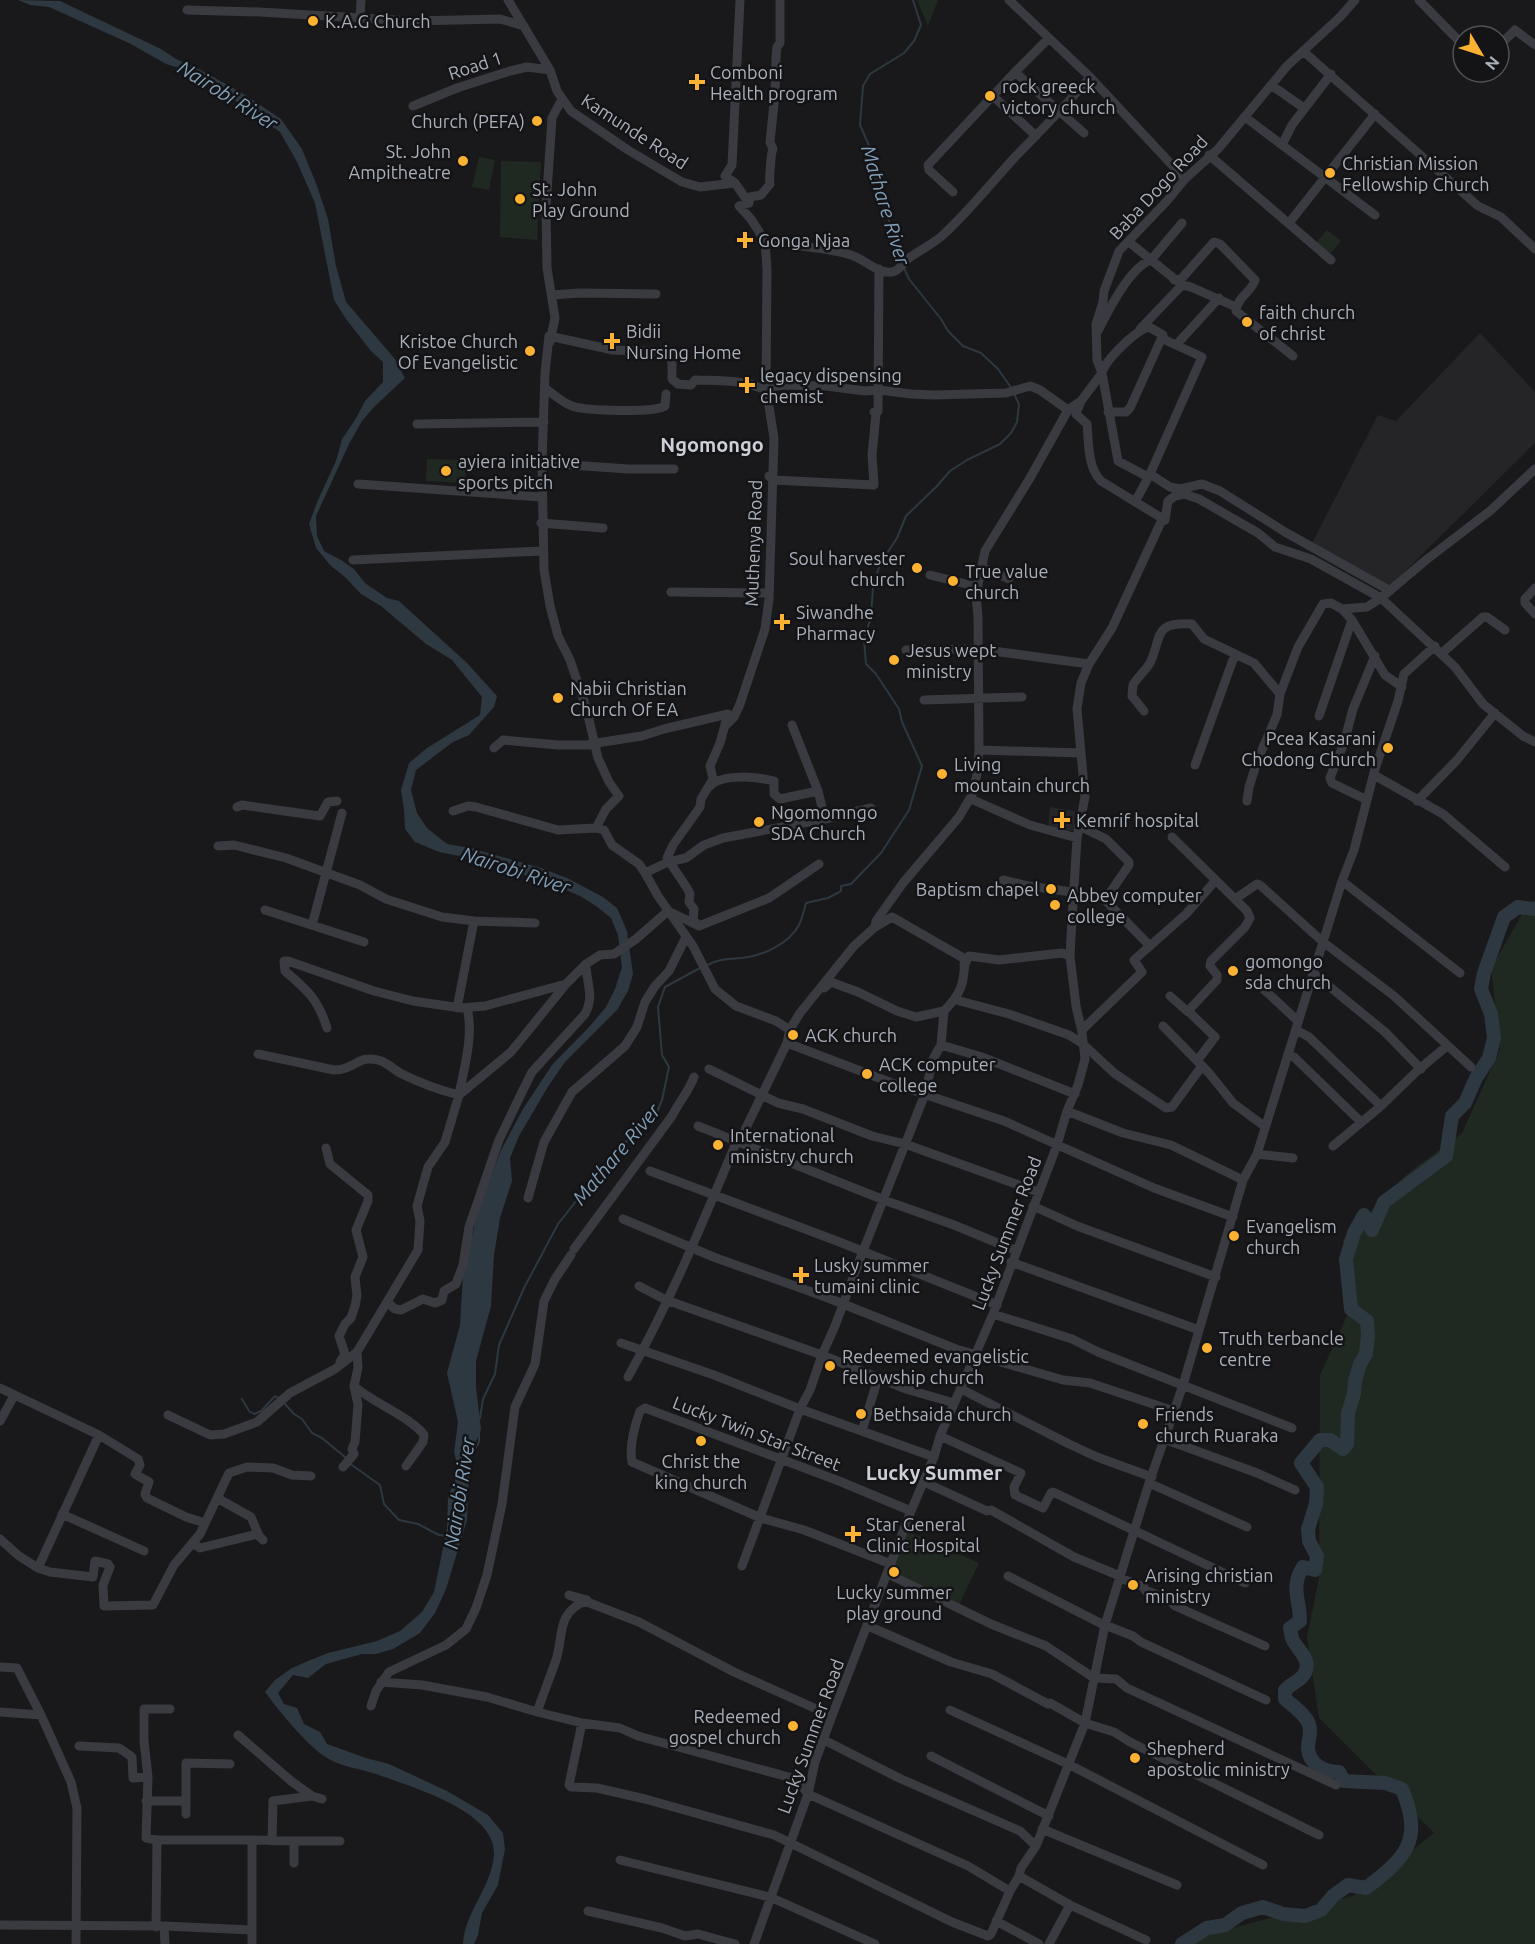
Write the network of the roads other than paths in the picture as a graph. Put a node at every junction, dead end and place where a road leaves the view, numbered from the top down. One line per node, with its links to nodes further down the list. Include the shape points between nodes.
1 (360, 0): 9 (street)
2 (508, 0): 10 (street, Kamunde Road)
3 (740, 0): 34 (street, via 732,165 725,176)
4 (780, 0): 36 (street, via 770,184 761,195 750,197)
5 (1009, 0): 13 (street)
6 (1355, 0): 15 (street, Baba Dogo Road)
7 (1419, 0): 11 (street)
8 (187, 10): 9 (street)
9 (360, 18): 10 (street, via 500,19)
10 (525, 26): 16 (street, Kamunde Road)
11 (1451, 33)
12 (1511, 34): 14 (street, via 1515,30)
13 (1049, 38): 17 (street); 19 (street)
14 (1535, 45)
15 (1303, 51): 18 (street); 20 (street, Baba Dogo Road)
16 (550, 70): 22 (street, Kamunde Road); 23 (street, Road 1, via 526,67 510,71)
17 (1015, 72): 21 (street); 25 (street)
18 (1330, 74): 24 (street); 26 (street)
19 (1090, 77): 25 (street); 33 (street)
20 (1272, 85): 24 (street); 27 (street, Baba Dogo Road)
21 (993, 96): 29 (street); 35 (street, via 927,167)
22 (561, 99): 34 (street, Kamunde Road, via 576,115 682,182 700,187); 48 (street, via 552,118 546,207 547,268)
23 (413, 106)
24 (1304, 108): 30 (street)
25 (1060, 112): 28 (street); 29 (street)
26 (1375, 114): 32 (street); 42 (street, via 1478,206 1501,217)
27 (1245, 117): 30 (street); 31 (street, Baba Dogo Road)
28 (1084, 133)
29 (1036, 136): 45 (street, via 942,237 896,271)
30 (1282, 145): 32 (street)
31 (1209, 156): 33 (street, Baba Dogo Road); 39 (street)
32 (1326, 177): 37 (street); 39 (street)
33 (1185, 179): 41 (street, Baba Dogo Road)
34 (735, 183): 36 (street)
35 (953, 192)
36 (749, 203): 40 (street, via 739,206)
37 (1375, 215)
38 (1182, 223): 43 (street)
39 (1289, 223): 44 (street)
40 (765, 241): 45 (street, via 851,255); 59 (street, Muthenya Road)
41 (1129, 242): 43 (street); 51 (street, Baba Dogo Road, via 1119,251 1104,291)
42 (1535, 249)
43 (1151, 260): 46 (street); 51 (street, via 1144,262 1118,292)
44 (1331, 260)
45 (879, 269): 60 (street)
46 (1178, 283): 49 (street); 50 (street, via 1214,242 1220,244 1255,280); 54 (street)
47 (656, 294): 48 (street)
48 (552, 295): 53 (street, via 555,318 548,347)
49 (1220, 298): 50 (street); 55 (street)
50 (1236, 307): 56 (street, via 1240,315)
51 (1096, 333): 57 (street, Baba Dogo Road, via 1097,360)
52 (1163, 335): 54 (street, via 1146,327); 55 (street, via 1163,339); 64 (street, via 1130,408 1126,412)
53 (549, 336): 58 (street); 59 (street, via 613,350 669,352 672,379 678,384 726,381)
54 (1131, 338): 57 (street, via 1104,365)
55 (1177, 344): 71 (street, via 1202,357)
56 (1293, 356)
57 (1102, 373): 62 (street); 64 (street, Baba Dogo Road)
58 (545, 388): 61 (street, via 571,406 610,410 660,409 665,406); 65 (street)
59 (766, 389): 60 (street, via 826,386); 70 (street, Muthenya Road, via 774,438)
60 (879, 390): 63 (street, via 911,394 1006,393 1030,386); 70 (street, via 878,411 874,412 874,485 773,480 766,473)
61 (666, 394)
62 (1081, 401): 63 (street); 74 (street, via 1076,414 1087,424 1094,475)
63 (1068, 410): 80 (street, via 985,551)
64 (1108, 412): 71 (street, Baba Dogo Road, via 1118,461)
65 (544, 422): 66 (street); 67 (street)
66 (417, 424)
67 (542, 463): 68 (street, via 628,470); 73 (street)
68 (674, 469)
69 (1535, 469): 88 (street, via 1490,511)
70 (773, 471): 87 (street, Muthenya Road)
71 (1149, 476): 74 (street); 85 (street, via 1170,488 1202,484 1220,491)
72 (358, 484): 73 (street)
73 (541, 497): 76 (street)
74 (1135, 502): 75 (street)
75 (1165, 520): 88 (street, Lucky Summer Road, via 1168,501 1175,496 1193,496 1275,547 1311,559); 98 (street, Lucky Summer Road, via 1112,628)
76 (541, 523): 77 (street); 78 (street)
77 (603, 528)
78 (542, 551): 79 (street); 110 (street, via 558,636 570,660)
79 (353, 560)
80 (982, 567): 82 (street); 83 (street)
81 (930, 575): 83 (street)
82 (1009, 579)
83 (978, 587): 93 (street)
84 (1535, 588): 90 (street, via 1525,599)
85 (1387, 589)
86 (671, 592): 87 (street)
87 (769, 593): 106 (street, Muthenya Road, via 758,655)
88 (1381, 598): 89 (street, via 1367,607); 95 (street)
89 (1342, 609): 91 (street); 100 (street, via 1331,603 1323,604 1298,647)
90 (1535, 614)
91 (1352, 620): 97 (street); 107 (street)
92 (1505, 630): 95 (street, via 1483,617)
93 (978, 649): 94 (street); 98 (street); 103 (street)
94 (906, 650)
95 (1438, 650): 99 (street, via 1404,674); 105 (street)
96 (1235, 654): 100 (street, via 1254,663); 104 (street, via 1204,639 1192,624 1164,629 1157,637 1151,660 1132,688 1132,696); 114 (street)
97 (1375, 656): 99 (street, via 1385,675); 119 (street, via 1330,778 1332,783)
98 (1089, 664): 113 (street, Lucky Summer Road, via 1077,709)
99 (1401, 687): 115 (street)
100 (1280, 694): 121 (street, via 1277,715 1258,759)
101 (1022, 697): 103 (street)
102 (924, 700): 103 (street)
103 (978, 700): 112 (street)
104 (1144, 711)
105 (1495, 713): 109 (street); 122 (street)
106 (731, 715): 110 (street, via 590,744); 117 (street, Muthenya Road, via 710,766 713,779)
107 (1319, 716)
108 (792, 725): 116 (street)
109 (1535, 742)
110 (597, 745): 111 (street, via 503,740); 129 (street, via 598,758 619,796)
111 (494, 748)
112 (979, 750): 113 (street); 118 (street)
113 (1082, 753): 128 (street, Lucky Summer Road, via 1085,797)
114 (1195, 765)
115 (1374, 775): 119 (street); 122 (street)
116 (818, 791): 117 (street, via 780,799 774,794 774,781 747,776 716,781); 127 (street)
117 (705, 792): 133 (street, Muthenya Road, via 700,807 673,845)
118 (971, 799): 131 (street, via 1030,825); 149 (street, via 903,883)
119 (1367, 800): 140 (street)
120 (337, 801): 123 (street, via 328,802 320,816)
121 (1247, 801)
122 (1417, 801): 135 (street, via 1443,814)
123 (237, 807)
124 (871, 808): 127 (street)
125 (453, 812): 129 (street, via 468,806 558,830)
126 (342, 813): 137 (street)
127 (825, 819): 133 (street, via 723,838 686,858)
128 (1079, 826): 131 (street, Lucky Summer Road); 153 (street, via 1106,839 1129,862 1105,900)
129 (596, 828): 136 (street, via 604,830 612,845)
130 (1172, 837): 139 (street)
131 (1077, 838): 141 (street, Lucky Summer Road)
132 (218, 846): 137 (street, via 234,845 265,852)
133 (668, 862): 136 (street); 148 (street, via 690,894 693,920)
134 (819, 864): 148 (street, via 769,898)
135 (1505, 867)
136 (645, 873): 144 (street)
137 (327, 874): 145 (street, via 424,912); 147 (street)
138 (1004, 880): 141 (street)
139 (1216, 880): 142 (street); 153 (street)
140 (1342, 881): 152 (street); 158 (street)
141 (1072, 892): 154 (street, Lucky Summer Road)
142 (1235, 899): 152 (street, via 1260,885); 167 (street, via 1250,915 1250,922 1211,961 1217,980)
143 (265, 910): 147 (street)
144 (668, 911): 148 (street); 150 (street); 156 (street, via 614,954 600,955)
145 (474, 921): 146 (street); 164 (street)
146 (536, 922)
147 (312, 925): 151 (street)
148 (699, 926)
149 (875, 927): 155 (street, via 892,917); 161 (street, via 854,946)
150 (686, 937): 172 (street, via 716,989 736,1006); 204 (street, via 669,971 645,1002 637,1027 625,1046 572,1092 544,1142)
151 (364, 942)
152 (1323, 942): 157 (street); 176 (street, via 1394,996)
153 (1150, 946): 171 (street, via 1134,961 1142,972)
154 (1071, 956): 155 (street, via 1062,953 999,960 969,956 964,966); 174 (street, Lucky Summer Road)
155 (965, 959): 163 (street, via 964,982)
156 (586, 964): 159 (street); 216 (street, via 590,1004 532,1072 523,1090 496,1150 469,1227 456,1284 435,1303 423,1299 401,1310)
157 (1313, 973): 169 (street); 181 (street, via 1385,1032)
158 (1460, 973)
159 (566, 984): 165 (street); 186 (street, via 511,1052)
160 (1258, 984): 169 (street)
161 (816, 995): 166 (street, via 831,982 916,1017); 172 (street)
162 (1170, 996): 167 (street)
163 (956, 1000): 166 (street); 174 (street, via 1009,1014 1069,1035)
164 (456, 1008): 165 (street); 170 (street, via 374,991 284,961 285,971 321,1010)
165 (467, 1008): 186 (street, via 470,1018)
166 (944, 1011): 175 (street)
167 (1188, 1012): 179 (street, via 1215,1037)
168 (1163, 1026): 179 (street)
169 (1297, 1026): 188 (street); 192 (street)
170 (327, 1028)
171 (1084, 1028)
172 (790, 1030): 173 (street)
173 (787, 1043): 184 (street); 187 (street)
174 (1083, 1044): 179 (street, via 1114,1072 1166,1108 1172,1107); 185 (street, Lucky Summer Road, via 1085,1059)
175 (941, 1045): 184 (street, via 933,1059); 185 (street)
176 (1448, 1046): 180 (street); 188 (street)
177 (258, 1054): 186 (street, via 334,1070 346,1070 369,1059 389,1064 433,1089)
178 (1294, 1057): 190 (street)
179 (1200, 1063): 192 (street, via 1233,1103)
180 (1471, 1067)
181 (1420, 1069)
182 (709, 1070): 187 (street)
183 (694, 1077): 272 (street, via 672,1116 573,1252 544,1301 535,1364 515,1407 502,1504 487,1575 466,1629 446,1645 389,1672)
184 (925, 1094): 194 (street); 195 (street, via 1004,1121)
185 (1075, 1094): 189 (street, Lucky Summer Road)
186 (459, 1095): 216 (street, via 445,1142 428,1167 417,1206 418,1250)
187 (761, 1096): 193 (street); 194 (street, via 872,1137)
188 (1381, 1106): 190 (street)
189 (1067, 1111): 195 (street, Lucky Summer Road); 201 (street, via 1171,1145)
190 (1361, 1122): 196 (street)
191 (698, 1126): 193 (street)
192 (1264, 1126): 198 (street)
193 (736, 1143): 203 (street); 205 (street)
194 (905, 1144): 202 (street); 205 (street)
195 (1057, 1145): 202 (street, Lucky Summer Road); 207 (street, via 1154,1188)
196 (1333, 1146)
197 (326, 1148): 225 (street, via 330,1164 368,1195 356,1230 363,1257 355,1277 357,1296 351,1318 339,1336 345,1354)
198 (1257, 1154): 199 (street); 201 (street)
199 (1293, 1158)
200 (650, 1171): 203 (street)
201 (1243, 1180): 207 (street)
202 (1038, 1192): 206 (street, Lucky Summer Road)
203 (714, 1195): 209 (street); 210 (street)
204 (528, 1198)
205 (884, 1200): 210 (street); 211 (street)
206 (1033, 1206): 211 (street, Lucky Summer Road); 213 (street)
207 (1233, 1217): 213 (street)
208 (623, 1219): 209 (street)
209 (692, 1248): 215 (street); 217 (street)
210 (863, 1251): 217 (street); 218 (street)
211 (1017, 1251): 212 (street, Lucky Summer Road)
212 (1011, 1262): 218 (street, Lucky Summer Road); 219 (street)
213 (1216, 1277): 219 (street)
214 (639, 1286): 215 (street)
215 (666, 1300): 221 (street); 223 (street)
216 (388, 1303): 222 (street)
217 (843, 1305): 223 (street); 224 (street)
218 (995, 1309): 224 (street, Lucky Summer Road); 228 (street)
219 (1199, 1330): 228 (street)
220 (621, 1343): 221 (street)
221 (643, 1351): 226 (street); 234 (street)
222 (357, 1352): 225 (street); 229 (street)
223 (822, 1355): 227 (street); 234 (street)
224 (976, 1355): 231 (street, Lucky Summer Road); 235 (street, via 1063,1380 1090,1383)
225 (335, 1369): 236 (street, via 290,1393 257,1422 224,1434 210,1435)
226 (628, 1377)
227 (878, 1378): 233 (street); 239 (street)
228 (1183, 1385): 235 (street); 238 (street)
229 (354, 1386): 245 (street, via 358,1406 354,1454); 246 (street, via 424,1435)
230 (0, 1388): 232 (street)
231 (961, 1389): 233 (street, Lucky Summer Road); 248 (street, via 1078,1449)
232 (14, 1396): 237 (street); 240 (street)
233 (954, 1402): 241 (street, Lucky Summer Road)
234 (800, 1409): 239 (street); 244 (street)
235 (1174, 1411): 242 (street)
236 (168, 1415)
237 (0, 1421)
238 (1292, 1428)
239 (862, 1431): 243 (street)
240 (99, 1435): 253 (street); 255 (street, via 138,1459 140,1465 135,1474 149,1482 147,1498)
241 (940, 1436): 243 (street, Lucky Summer Road); 257 (street, via 1021,1473 1014,1487 1015,1495 1043,1508 1053,1492)
242 (1164, 1439): 248 (street); 250 (street)
243 (934, 1457): 249 (street, Lucky Summer Road)
244 (782, 1460): 252 (street, Lucky Twin Star Street); 254 (street); 254 (street, Lucky Twin Star Street, via 645,1408 640,1411 632,1462)
245 (347, 1464)
246 (406, 1466)
247 (311, 1476): 251 (street, via 247,1467 229,1473)
248 (1150, 1480): 256 (street); 257 (street)
249 (924, 1482): 252 (street, Lucky Summer Road); 265 (street, via 991,1510)
250 (1295, 1490)
251 (217, 1498): 255 (street); 259 (street, via 251,1517 260,1537 200,1548)
252 (911, 1511): 263 (street, Lucky Summer Road)
253 (62, 1514): 260 (street); 262 (street)
254 (761, 1518): 261 (street); 263 (street, via 804,1530)
255 (205, 1523): 259 (street)
256 (1247, 1527)
257 (1134, 1531): 265 (street); 266 (street)
258 (0, 1539): 262 (street)
259 (194, 1544): 262 (street, via 174,1565 153,1605 104,1606 108,1564 95,1561 93,1577)
260 (144, 1551)
261 (742, 1566)
262 (38, 1568)
263 (890, 1569): 267 (street, Lucky Summer Road); 271 (street, via 991,1624 1046,1646)
264 (1008, 1576): 268 (street)
265 (1120, 1578): 268 (street); 269 (street)
266 (1245, 1583)
267 (868, 1626): 280 (street, Lucky Summer Road); 282 (street, via 951,1662 992,1674)
268 (1106, 1626): 271 (street); 273 (street)
269 (1265, 1646)
270 (0, 1667): 279 (street, via 17,1668)
271 (1094, 1678): 282 (street); 290 (street, via 1116,1679 1127,1688)
272 (381, 1682): 274 (street); 278 (street, via 487,1697)
273 (1266, 1700)
274 (371, 1706)
275 (170, 1709): 289 (street, via 144,1709)
276 (950, 1710): 288 (street)
277 (0, 1712): 279 (street)
278 (537, 1712): 280 (street, via 557,1656 564,1620 574,1606 580,1603 587,1600 569,1595 579,1599 589,1603 599,1607 609,1611 639,1623); 281 (street)
279 (41, 1715): 316 (street, via 71,1782 77,1808)
280 (832, 1716): 284 (street, Lucky Summer Road)
281 (582, 1723): 291 (street, via 620,1728 796,1779); 303 (street, via 571,1787 597,1788 645,1799 774,1835)
282 (1085, 1724): 288 (street); 297 (street, via 1114,1732)
283 (238, 1735): 300 (street, via 317,1798 273,1801)
284 (824, 1740): 291 (street, Lucky Summer Road); 304 (street, via 1020,1831)
285 (79, 1746): 289 (street, via 119,1748 132,1757 133,1778)
286 (931, 1756): 295 (street)
287 (230, 1764): 293 (street, via 186,1763)
288 (1070, 1765): 295 (street); 307 (street)
289 (148, 1777): 292 (street)
290 (1336, 1785)
291 (808, 1794): 303 (street, Lucky Summer Road); 310 (street, via 968,1866)
292 (146, 1801): 293 (street); 298 (street, via 146,1838)
293 (185, 1801): 294 (street)
294 (186, 1814)
295 (1049, 1816): 296 (street)
296 (1042, 1828): 304 (street); 309 (street)
297 (1319, 1835)
298 (157, 1840): 299 (street); 317 (street)
299 (252, 1840): 300 (street); 318 (street)
300 (272, 1841): 301 (street)
301 (294, 1841): 302 (street); 306 (street)
302 (340, 1841)
303 (790, 1843): 311 (street, Lucky Summer Road); 314 (street, via 988,1936)
304 (1036, 1846): 308 (street)
305 (620, 1860): 311 (street)
306 (294, 1863)
307 (1263, 1865)
308 (1019, 1876): 310 (street); 312 (street)
309 (1178, 1885)
310 (1010, 1892): 314 (street)
311 (770, 1897): 324 (street, Lucky Summer Road); 325 (street)
312 (1070, 1905): 319 (street); 327 (street)
313 (588, 1911): 323 (street, via 685,1936 698,1934)
314 (996, 1921): 326 (street)
315 (0, 1925): 316 (street)
316 (75, 1926): 317 (street); 320 (street)
317 (160, 1927): 318 (street); 321 (street)
318 (252, 1930): 322 (street)
319 (1146, 1940)
320 (76, 1944)
321 (165, 1944)
322 (252, 1944)
323 (735, 1944)
324 (753, 1944)
325 (875, 1944)
326 (1039, 1944)
327 (1049, 1944)

